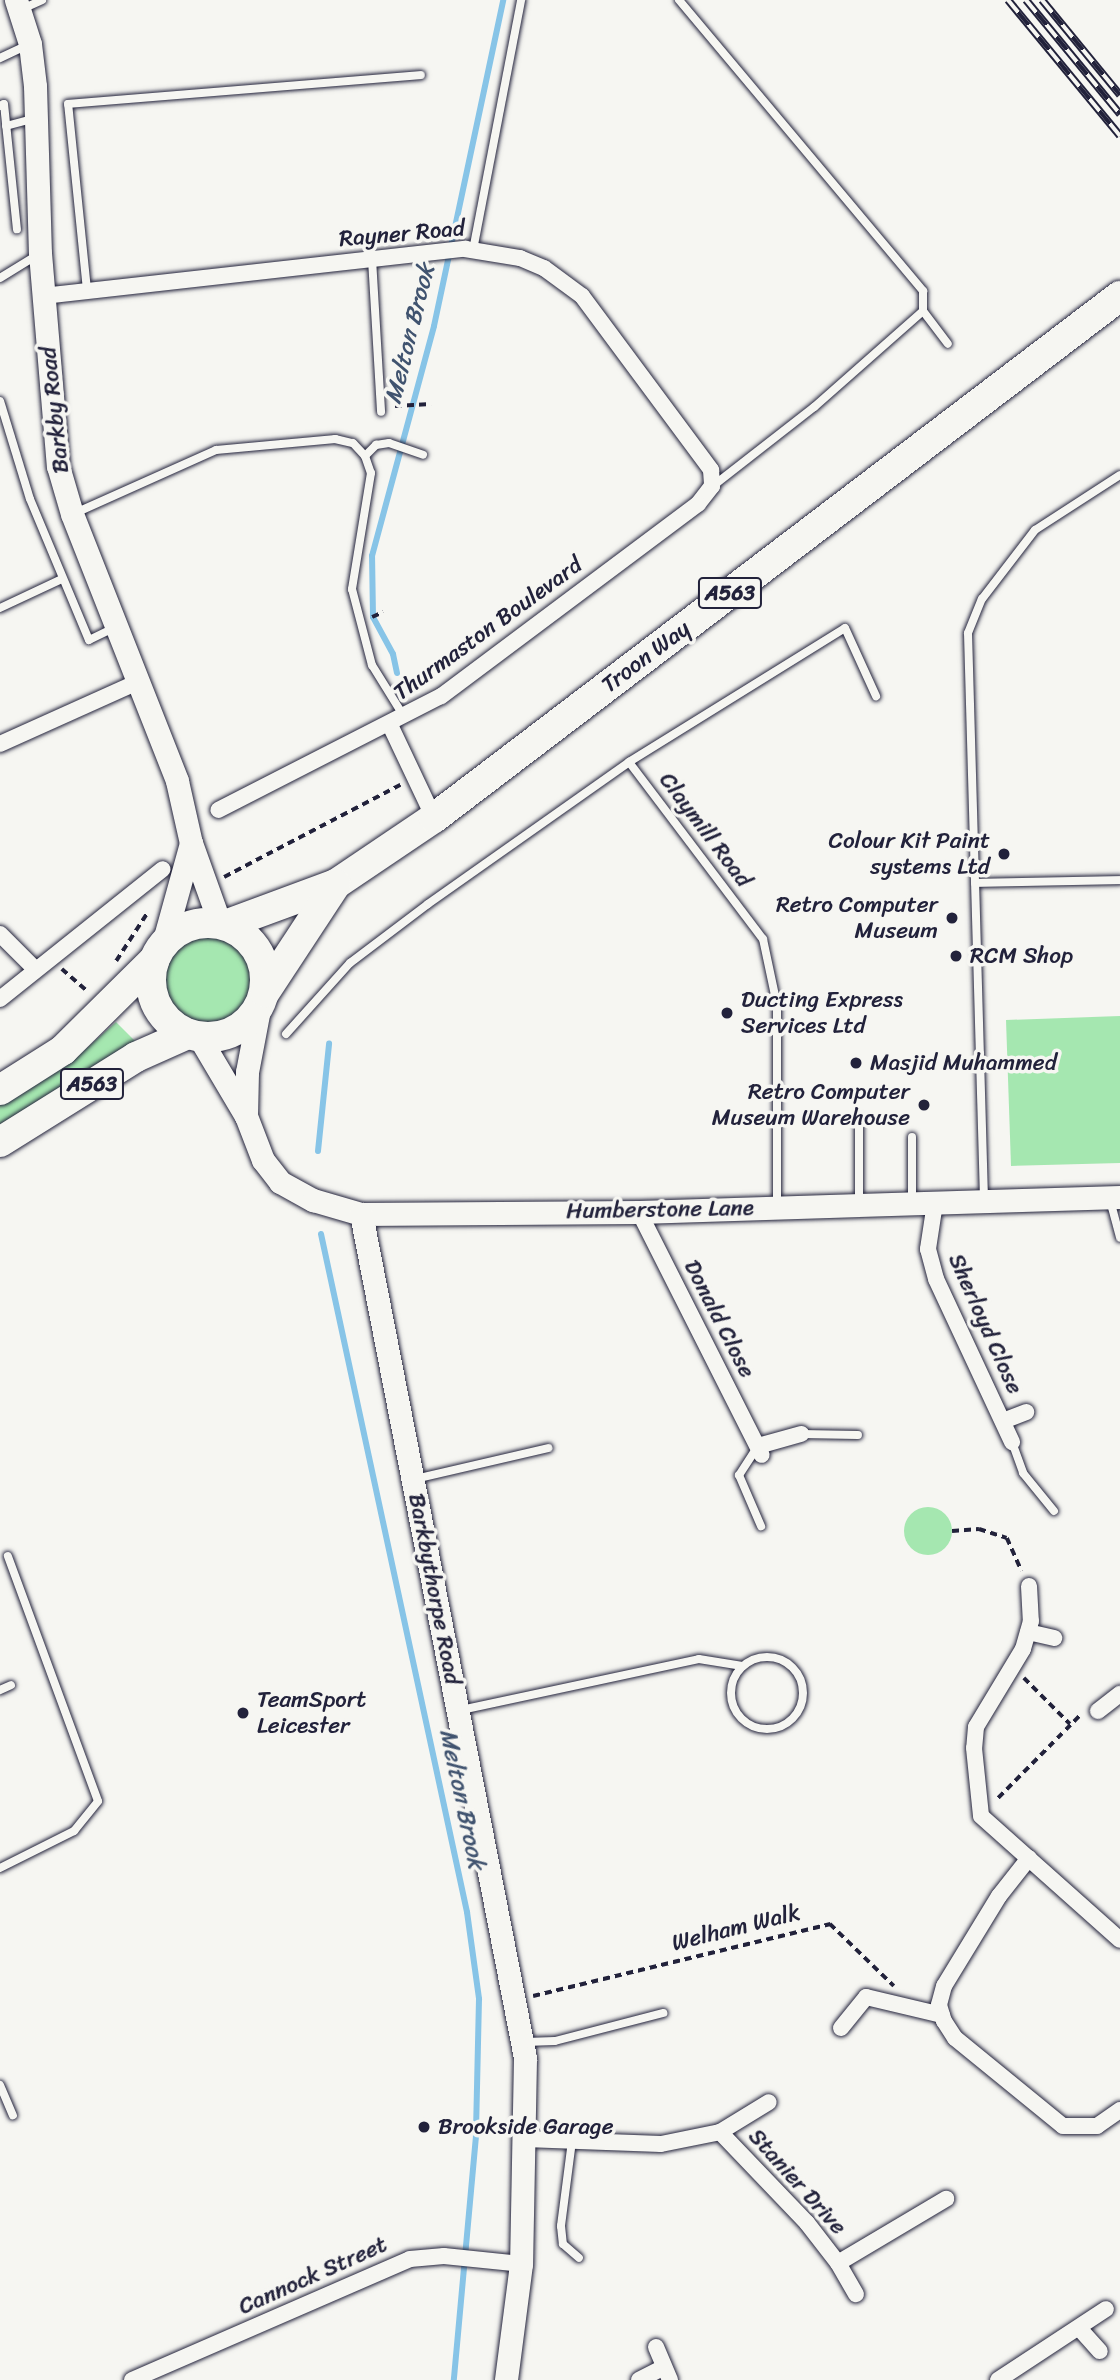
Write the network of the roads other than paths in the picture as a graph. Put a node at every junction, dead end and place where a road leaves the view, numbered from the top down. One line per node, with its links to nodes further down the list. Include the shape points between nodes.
1 (42, 0): 4 (lane)
2 (521, 0): 12 (lane)
3 (679, 0): 19 (lane, via 923,291)
4 (18, 5): 5 (street, Barkby Road)
5 (30, 44): 6 (lane); 9 (street, Barkby Road)
6 (0, 58)
7 (421, 75): 16 (lane, via 68,104)
8 (0, 106): 10 (lane, via 4,104)
9 (36, 118): 10 (lane); 13 (street, Barkby Road)
10 (6, 127): 11 (lane)
11 (17, 229)
12 (469, 249): 14 (street, Rayner Road); 26 (street, Rayner Road, via 520,258 544,268 582,296 703,454)
13 (40, 253): 15 (lane); 17 (street, Barkby Road)
14 (372, 259): 16 (street, Rayner Road); 22 (lane)
15 (0, 278)
16 (87, 290): 17 (street, Rayner Road)
17 (43, 296): 27 (street, Barkby Road, via 58,466)
18 (1120, 296): 37 (highway, Troon Way / A563)
19 (923, 311): 20 (lane); 26 (lane, via 814,407)
20 (948, 344)
21 (0, 401): 28 (lane, via 30,499)
22 (381, 412)
23 (423, 455): 24 (lane, via 389,443 376,445)
24 (365, 456): 27 (lane, via 353,443 335,439 216,450); 33 (lane, via 371,473 352,589 372,665)
25 (1120, 475): 41 (lane, via 1035,530 982,600 968,633)
26 (712, 486): 33 (street, Thurmaston Boulevard, via 698,504 523,637)
27 (72, 514): 30 (street, Barkby Road)
28 (62, 579): 29 (lane); 30 (lane, via 89,640)
29 (0, 608)
30 (117, 627): 31 (street, Barkby Road)
31 (138, 682): 34 (street); 38 (street, Barkby Road, via 177,781)
32 (876, 696): 35 (lane, via 845,628)
33 (397, 721): 36 (street, Thurmaston Boulevard); 37 (street, via 414,778)
34 (0, 744)
35 (629, 762): 49 (lane, via 350,963); 61 (lane, Claymill Road, via 763,939 777,1005)
36 (218, 810)
37 (434, 818): 42 (highway, Troon Way / A563)
38 (191, 843): 43 (street, Barkby Road); 45 (street, Barkby Road)
39 (163, 869): 46 (street)
40 (1120, 880): 41 (lane)
41 (975, 883): 57 (lane)
42 (336, 884): 43 (highway, Troon Way / A563); 48 (highway, Troon Way / A563)
43 (223, 925): 45 (highway, via 185,928); 48 (highway, via 253,944 266,975)
44 (0, 934): 46 (street)
45 (159, 951): 50 (highway, via 151,976 160,1012); 51 (highway, A563, via 63,1050)
46 (35, 970): 47 (street)
47 (0, 999)
48 (262, 1000): 50 (highway, via 233,1032); 52 (street, Humberstone Lane, via 247,1072)
49 (286, 1034)
50 (193, 1036): 52 (street, Humberstone Lane); 55 (highway, A563, via 136,1057)
51 (0, 1090)
52 (246, 1116): 63 (street, Humberstone Lane, via 263,1160 281,1182 313,1200)
53 (859, 1120): 60 (lane)
54 (912, 1137): 59 (lane)
55 (0, 1142)
56 (1114, 1197): 57 (street, Humberstone Lane); 64 (lane)
57 (984, 1199): 58 (street, Humberstone Lane)
58 (935, 1203): 59 (street, Humberstone Lane); 66 (street, Sherloyd Close, via 928,1250 936,1279)
59 (912, 1204): 60 (street, Humberstone Lane)
60 (859, 1206): 61 (street, Humberstone Lane)
61 (777, 1208): 62 (street, Humberstone Lane)
62 (639, 1212): 63 (street, Humberstone Lane); 71 (street, Donald Close)
63 (361, 1214): 72 (street, Barkbythorpe Road)
64 (1120, 1238)
65 (1026, 1412): 66 (street, Sherloyd Close)
66 (1003, 1421): 69 (street, Sherloyd Close)
67 (802, 1434): 68 (lane); 71 (street)
68 (858, 1435)
69 (1012, 1442): 73 (lane, via 1032,1488)
70 (548, 1448): 72 (lane)
71 (760, 1451): 74 (lane, via 739,1475)
72 (413, 1480): 83 (street, Barkbythorpe Road)
73 (1054, 1511)
74 (761, 1526)
75 (8, 1556): 86 (lane, via 98,1801 74,1831)
76 (1029, 1586): 77 (street)
77 (1028, 1632): 78 (street); 85 (street, via 1013,1667 976,1727 981,1816)
78 (1054, 1638)
79 (742, 1666): 79 (lane, via 752,1659 775,1657 795,1669 804,1691 789,1722 765,1729 743,1720 735,1711 731,1687); 83 (lane, via 699,1659)
80 (11, 1685): 81 (lane)
81 (0, 1689)
82 (1120, 1695): 84 (street)
83 (458, 1711): 91 (street, Barkbythorpe Road)
84 (1098, 1711)
85 (1029, 1858): 87 (street); 89 (street, via 999,1896 954,1969 942,1996)
86 (0, 1868)
87 (1120, 1940)
88 (663, 2013): 91 (lane, via 555,2040)
89 (942, 2015): 90 (street, via 866,1997); 94 (street, via 955,2038 1063,2126 1097,2126)
90 (841, 2028)
91 (522, 2042): 97 (street, Barkbythorpe Road)
92 (0, 2085): 95 (lane)
93 (769, 2102): 96 (street, Stanier Drive)
94 (1120, 2110)
95 (13, 2115)
96 (720, 2132): 98 (street, Stanier Drive, via 661,2144); 101 (street, Stanier Drive, via 807,2223)
97 (524, 2139): 98 (street, Stanier Drive); 102 (street, Barkbythorpe Road)
98 (572, 2141): 100 (lane, via 561,2226 563,2244)
99 (946, 2199): 101 (street, Stanier Drive)
100 (579, 2258)
101 (838, 2263): 103 (street, Stanier Drive)
102 (521, 2264): 109 (street, Cannock Street, via 444,2256 410,2259); 110 (street, Barkbythorpe Road)
103 (856, 2294)
104 (1106, 2309): 105 (street)
105 (1079, 2328): 107 (street); 112 (street)
106 (656, 2347): 108 (street)
107 (1100, 2351)
108 (667, 2374): 111 (street)
109 (132, 2380)
110 (506, 2380)
111 (639, 2380)
112 (998, 2380)

